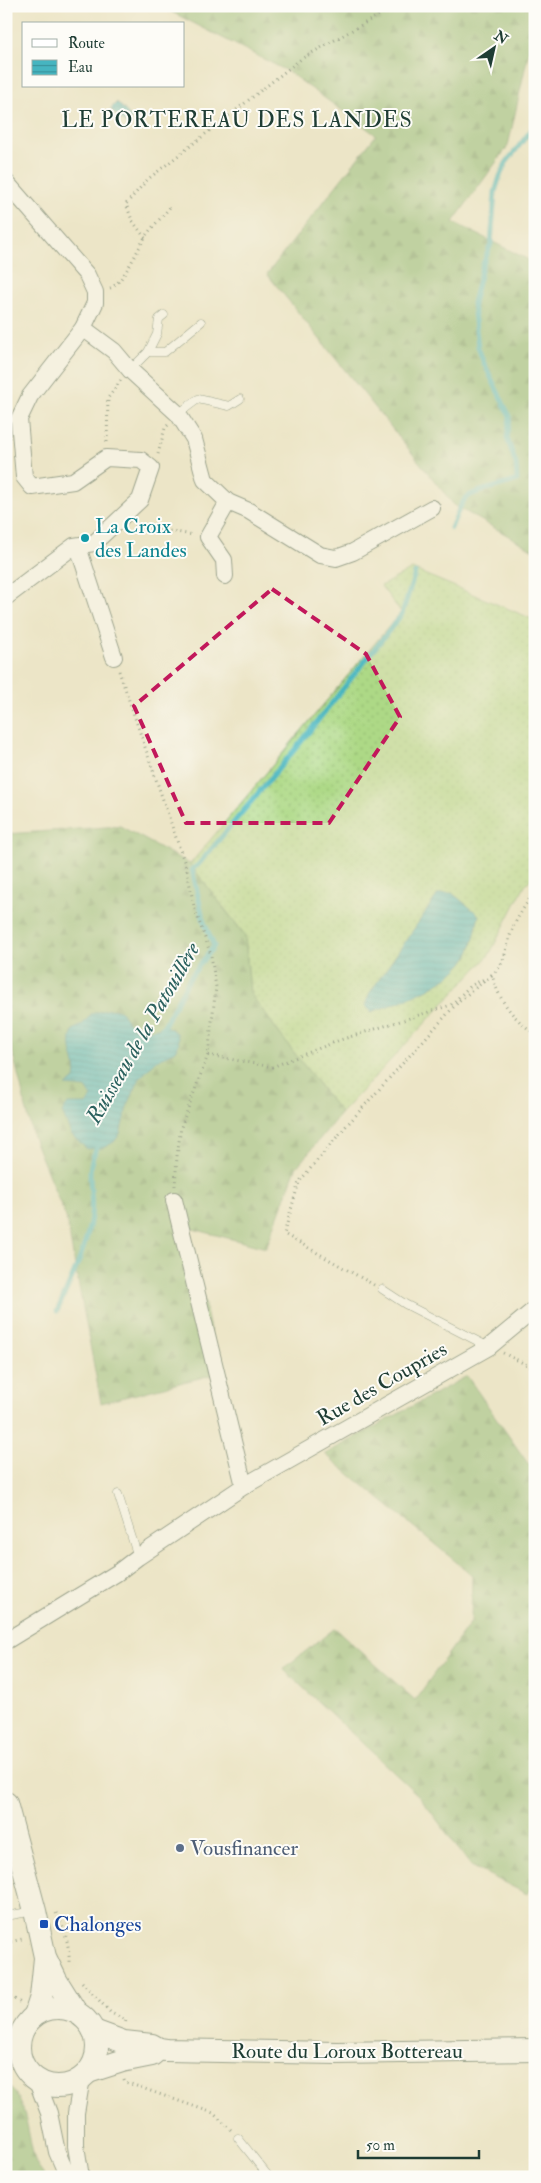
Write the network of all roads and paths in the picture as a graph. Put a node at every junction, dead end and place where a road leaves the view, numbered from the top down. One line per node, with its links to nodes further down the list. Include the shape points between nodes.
1 (395, 6): 4 (path, via 301,59 147,180 126,204 132,220)
2 (6, 182): 5 (street, via 86,275)
3 (170, 207): 4 (path)
4 (145, 238): 5 (path, via 114,287)
5 (94, 292): 8 (street, via 95,303)
6 (164, 315): 9 (lane)
7 (201, 322): 9 (lane, via 165,352)
8 (83, 328): 10 (street, via 114,351); 13 (street)
9 (148, 352): 10 (lane)
10 (130, 370): 12 (street); 14 (path, via 108,398)
11 (240, 399): 12 (lane, via 229,406 198,399)
12 (178, 414): 15 (path, via 165,428); 16 (street, via 194,439 206,480)
13 (13, 417): 14 (street, via 24,477 32,487 73,481)
14 (106, 458): 15 (street, via 141,460)
15 (151, 468): 20 (street, via 140,500 133,508 94,544)
16 (228, 502): 17 (street, via 249,511 320,555 336,558 353,552); 19 (street)
17 (432, 508)
18 (127, 524): 19 (path)
19 (208, 537): 21 (street, via 224,560)
20 (78, 551): 22 (street); 23 (street)
21 (225, 576)
22 (6, 597)
23 (114, 657): 27 (path, via 187,870 194,907 211,955 216,988)
24 (535, 890): 25 (path, via 514,925 501,965)
25 (492, 975): 26 (path, via 504,1004 520,1023); 27 (path, via 470,986 451,1005 340,1040 272,1067); 29 (path, via 460,1000 299,1182 284,1234)
26 (535, 1034)
27 (208, 1055): 28 (path, via 181,1126)
28 (174, 1200): 33 (street)
29 (382, 1288): 31 (lane, via 405,1304)
30 (535, 1309): 31 (street, Rue des Coupries)
31 (489, 1346): 32 (path); 33 (street, Rue des Coupries)
32 (535, 1368)
33 (244, 1486): 35 (street, Rue des Coupries)
34 (118, 1494): 35 (lane)
35 (138, 1556): 36 (street, Rue des Coupries, via 117,1573)
36 (6, 1642)
37 (6, 1803): 38 (main road)
38 (10, 1834): 39 (main road)
39 (44, 1909): 40 (lane); 43 (main road); 44 (path, via 60,1919 70,1953)
40 (6, 1916)
41 (26, 1938): 42 (path)
42 (6, 1943)
43 (45, 1957): 47 (main road); 48 (main road, via 41,1997)
44 (68, 1967)
45 (80, 1979): 49 (path, via 111,2013 126,2020)
46 (6, 1994): 48 (path)
47 (76, 2012): 48 (main road, via 55,2008); 50 (main road)
48 (23, 2020): 53 (main road, via 19,2048)
49 (125, 2027)
50 (94, 2031): 51 (main road, Route du Loroux Bottereau, via 124,2042 152,2045); 54 (main road, via 97,2053)
51 (159, 2049): 52 (main road, Route du Loroux Bottereau, via 337,2053); 54 (main road, Route du Loroux Bottereau, via 152,2055 122,2061)
52 (535, 2050)
53 (14, 2058): 56 (main road)
54 (85, 2075): 56 (main road, via 64,2086 44,2084); 59 (street, via 76,2113 76,2146)
55 (124, 2075): 57 (path, via 125,2082 213,2113)
56 (36, 2079): 58 (street, via 49,2113 57,2152)
57 (238, 2138): 60 (lane)
58 (68, 2177)
59 (81, 2177)
60 (270, 2177)

